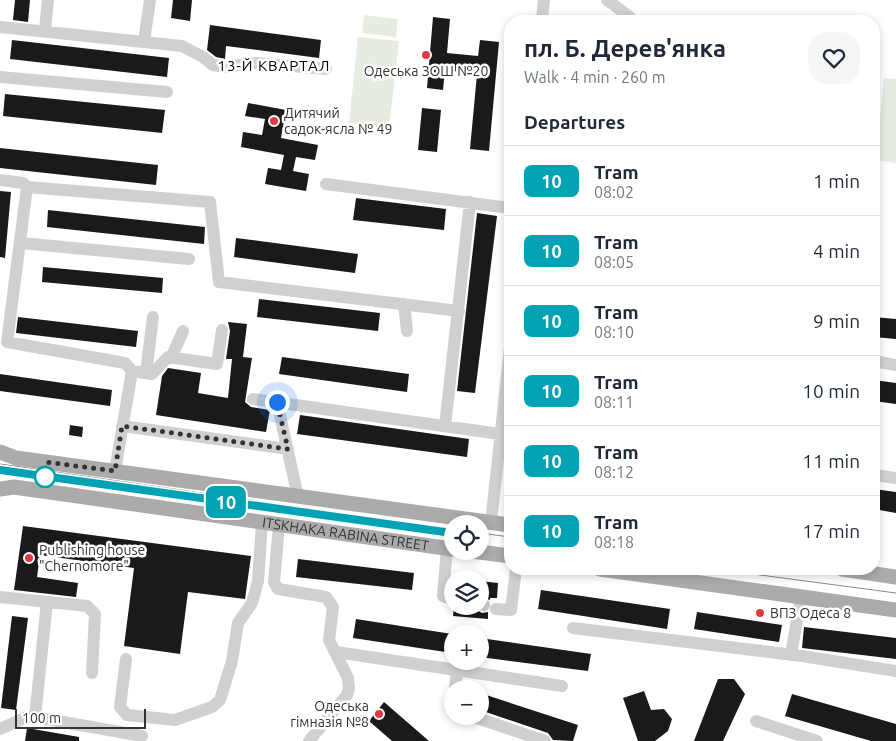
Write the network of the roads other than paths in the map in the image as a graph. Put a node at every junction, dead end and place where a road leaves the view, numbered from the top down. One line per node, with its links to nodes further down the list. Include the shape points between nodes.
1 (48, 0): 8 (street)
2 (150, 0): 9 (street)
3 (544, 0): 5 (street)
4 (607, 0): 6 (street)
5 (543, 15)
6 (627, 15)
7 (0, 27): 8 (street)
8 (45, 30): 9 (street)
9 (144, 41): 10 (street, via 182,46 213,65 225,67 256,63)
10 (326, 69)
11 (0, 77): 12 (street)
12 (167, 92)
13 (0, 180): 15 (street, via 23,182)
14 (326, 184): 16 (street)
15 (26, 188): 18 (street); 20 (street, via 210,202 219,282)
16 (470, 202): 17 (street); 21 (street)
17 (504, 207)
18 (20, 243): 19 (street); 29 (street, via 7,342 125,363)
19 (189, 259)
20 (404, 304): 21 (street); 25 (street)
21 (459, 311): 34 (street)
22 (153, 317): 30 (street)
23 (222, 330): 26 (street, via 217,364)
24 (184, 331): 26 (street)
25 (407, 331)
26 (171, 358): 30 (street, via 168,357 152,374)
27 (880, 362): 28 (street)
28 (896, 365)
29 (132, 371): 30 (street); 33 (street)
30 (146, 373)
31 (253, 399): 32 (street)
32 (277, 402): 34 (street); 37 (street)
33 (122, 426): 37 (street); 39 (street)
34 (445, 426): 36 (street)
35 (504, 426): 36 (street)
36 (500, 434): 44 (street)
37 (288, 449): 43 (street)
38 (0, 452): 39 (main road, via 16,458)
39 (115, 471): 43 (main road)
40 (880, 476): 41 (street)
41 (896, 478)
42 (0, 489): 45 (main road, ITSKHAKA RABINA STREET, via 14,487)
43 (298, 497): 44 (main road)
44 (491, 522): 46 (main road)
45 (262, 523): 47 (main road, ITSKHAKA RABINA STREET); 63 (street, via 258,581 252,603 238,623 232,661 220,700 212,707 175,720 127,715 120,707)
46 (504, 524)
47 (279, 525): 48 (main road, ITSKHAKA RABINA STREET); 61 (street, via 274,582 278,589 330,600 333,607 329,640)
48 (444, 547)
49 (489, 553): 50 (main road)
50 (504, 555)
51 (515, 575): 58 (street, via 511,610)
52 (645, 575): 55 (main road)
53 (880, 575): 54 (main road)
54 (896, 577)
55 (801, 596): 59 (main road); 62 (street)
56 (0, 597): 57 (street)
57 (47, 602): 66 (street, via 92,609 95,614); 69 (street)
58 (489, 606)
59 (896, 610)
60 (573, 628): 62 (street)
61 (336, 652): 64 (street); 74 (street, via 348,678 347,695)
62 (791, 654): 65 (street)
63 (126, 659)
64 (457, 671): 67 (street); 68 (street)
65 (896, 671)
66 (92, 674)
67 (456, 680)
68 (562, 686)
69 (35, 717): 72 (street, via 27,716); 73 (street)
70 (489, 722): 75 (street)
71 (756, 722): 76 (street)
72 (0, 729)
73 (142, 736)
74 (309, 741)
75 (545, 741)
76 (816, 741)

